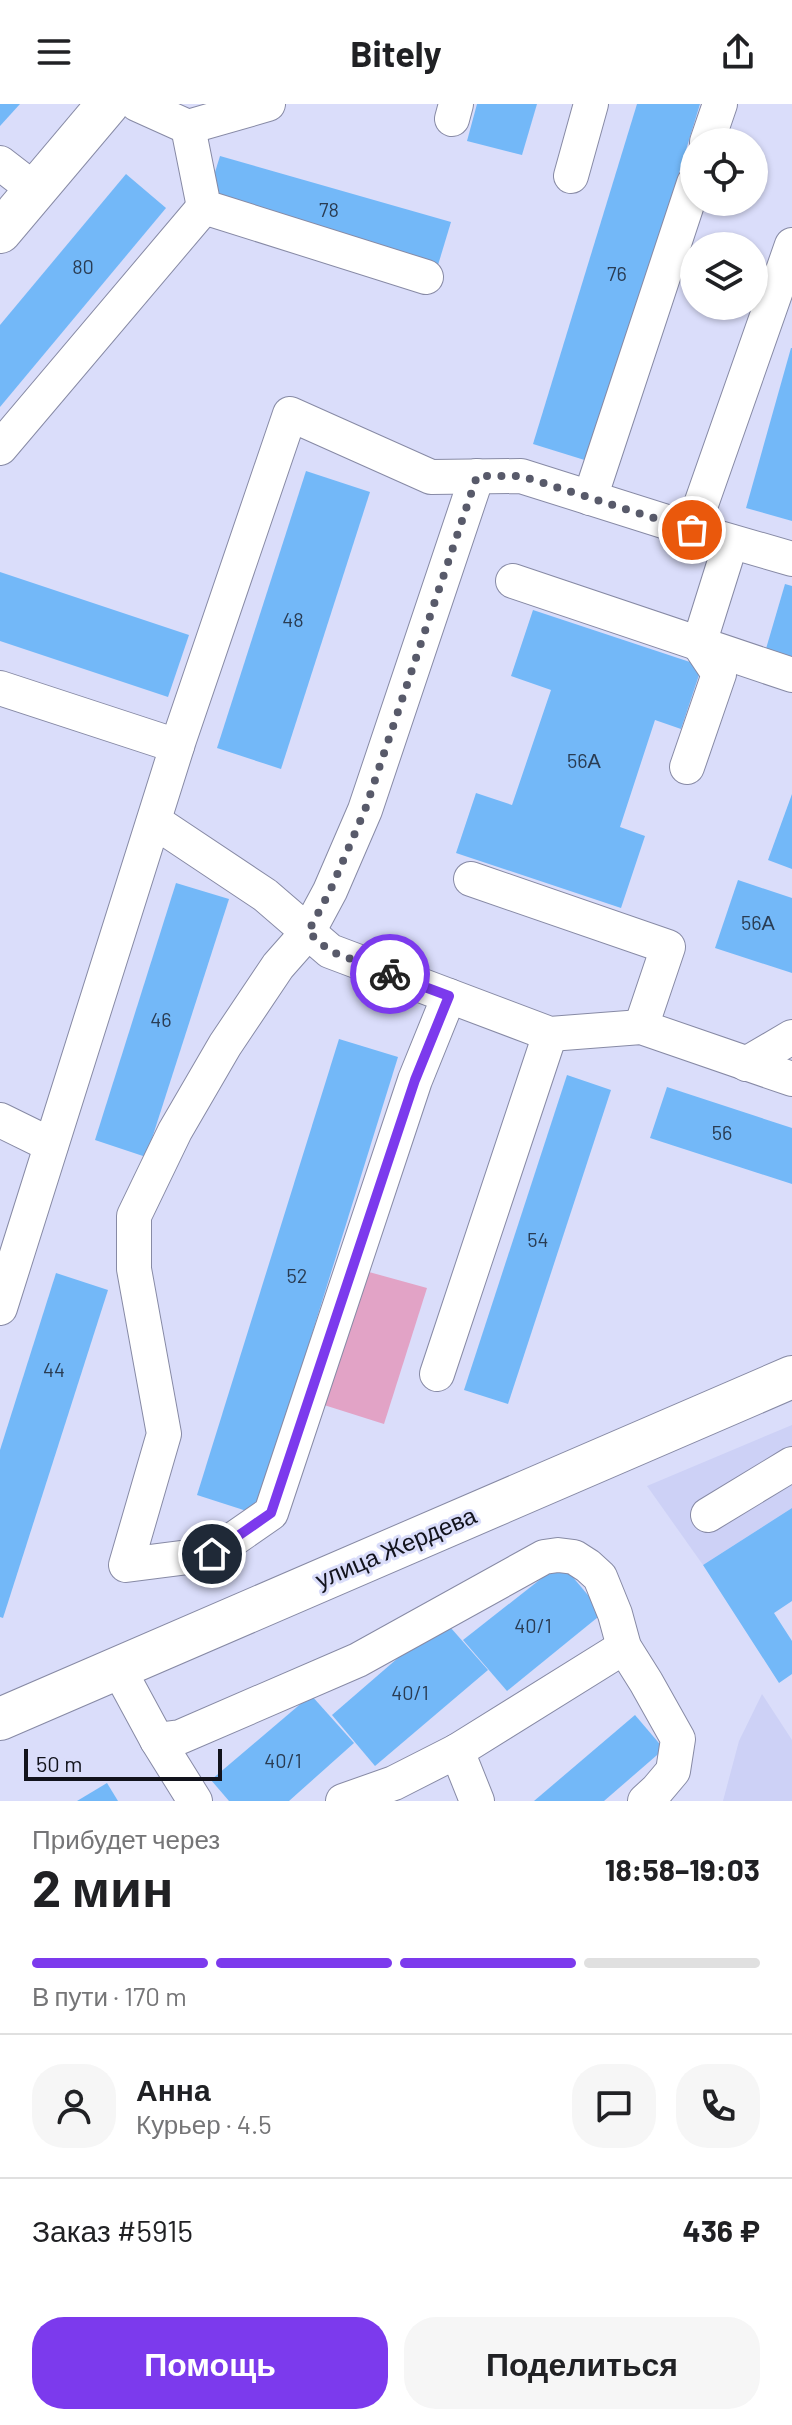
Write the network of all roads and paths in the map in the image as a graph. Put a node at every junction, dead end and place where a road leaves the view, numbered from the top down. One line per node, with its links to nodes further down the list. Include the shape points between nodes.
1 (108, 104): 10 (main road)
2 (137, 104): 6 (street)
3 (268, 104): 6 (street)
4 (591, 104): 9 (street)
5 (720, 104): 7 (street)
6 (188, 127): 11 (street)
7 (712, 128)
8 (0, 163): 10 (street)
9 (571, 176)
10 (35, 190): 13 (main road)
11 (204, 207): 15 (street); 16 (street)
12 (683, 216): 18 (street)
13 (0, 232)
14 (792, 245): 19 (street)
15 (426, 277)
16 (0, 448)
17 (477, 476): 18 (street, via 521,476); 26 (street, via 431,477 290,414); 30 (street, via 365,810)
18 (590, 498): 19 (street)
19 (692, 530): 20 (street)
20 (731, 542): 21 (street); 23 (street)
21 (792, 559)
22 (513, 581): 23 (street)
23 (699, 644): 24 (street); 27 (street, via 719,674)
24 (792, 675)
25 (0, 688): 26 (street)
26 (177, 746): 28 (street)
27 (687, 767)
28 (154, 821): 30 (street, via 265,895); 38 (street)
29 (471, 879): 32 (street, via 668,947)
30 (308, 932): 31 (street, via 330,951); 31 (street, via 278,966 225,1045 134,1216 134,1269 164,1434 126,1565 212,1554 271,1513 415,1080)
31 (449, 996): 33 (street)
32 (641, 1027): 33 (street); 35 (street)
33 (550, 1034): 40 (street)
34 (792, 1037): 35 (street)
35 (746, 1064): 36 (street)
36 (792, 1079)
37 (0, 1120): 38 (street)
38 (51, 1145): 39 (street)
39 (0, 1308)
40 (437, 1374)
41 (792, 1377): 45 (main road, улица Жердева)
42 (792, 1464): 43 (street)
43 (708, 1515)
44 (624, 1647): 47 (street, via 600,1577 574,1557 544,1557 358,1660 180,1737); 48 (street); 52 (street, via 678,1739 673,1771)
45 (118, 1668): 46 (main road, улица Жердева); 47 (street)
46 (0, 1719)
47 (157, 1740): 49 (street)
48 (457, 1751): 50 (street, via 394,1783); 51 (street)
49 (195, 1801)
50 (343, 1801)
51 (477, 1801)
52 (645, 1801)

